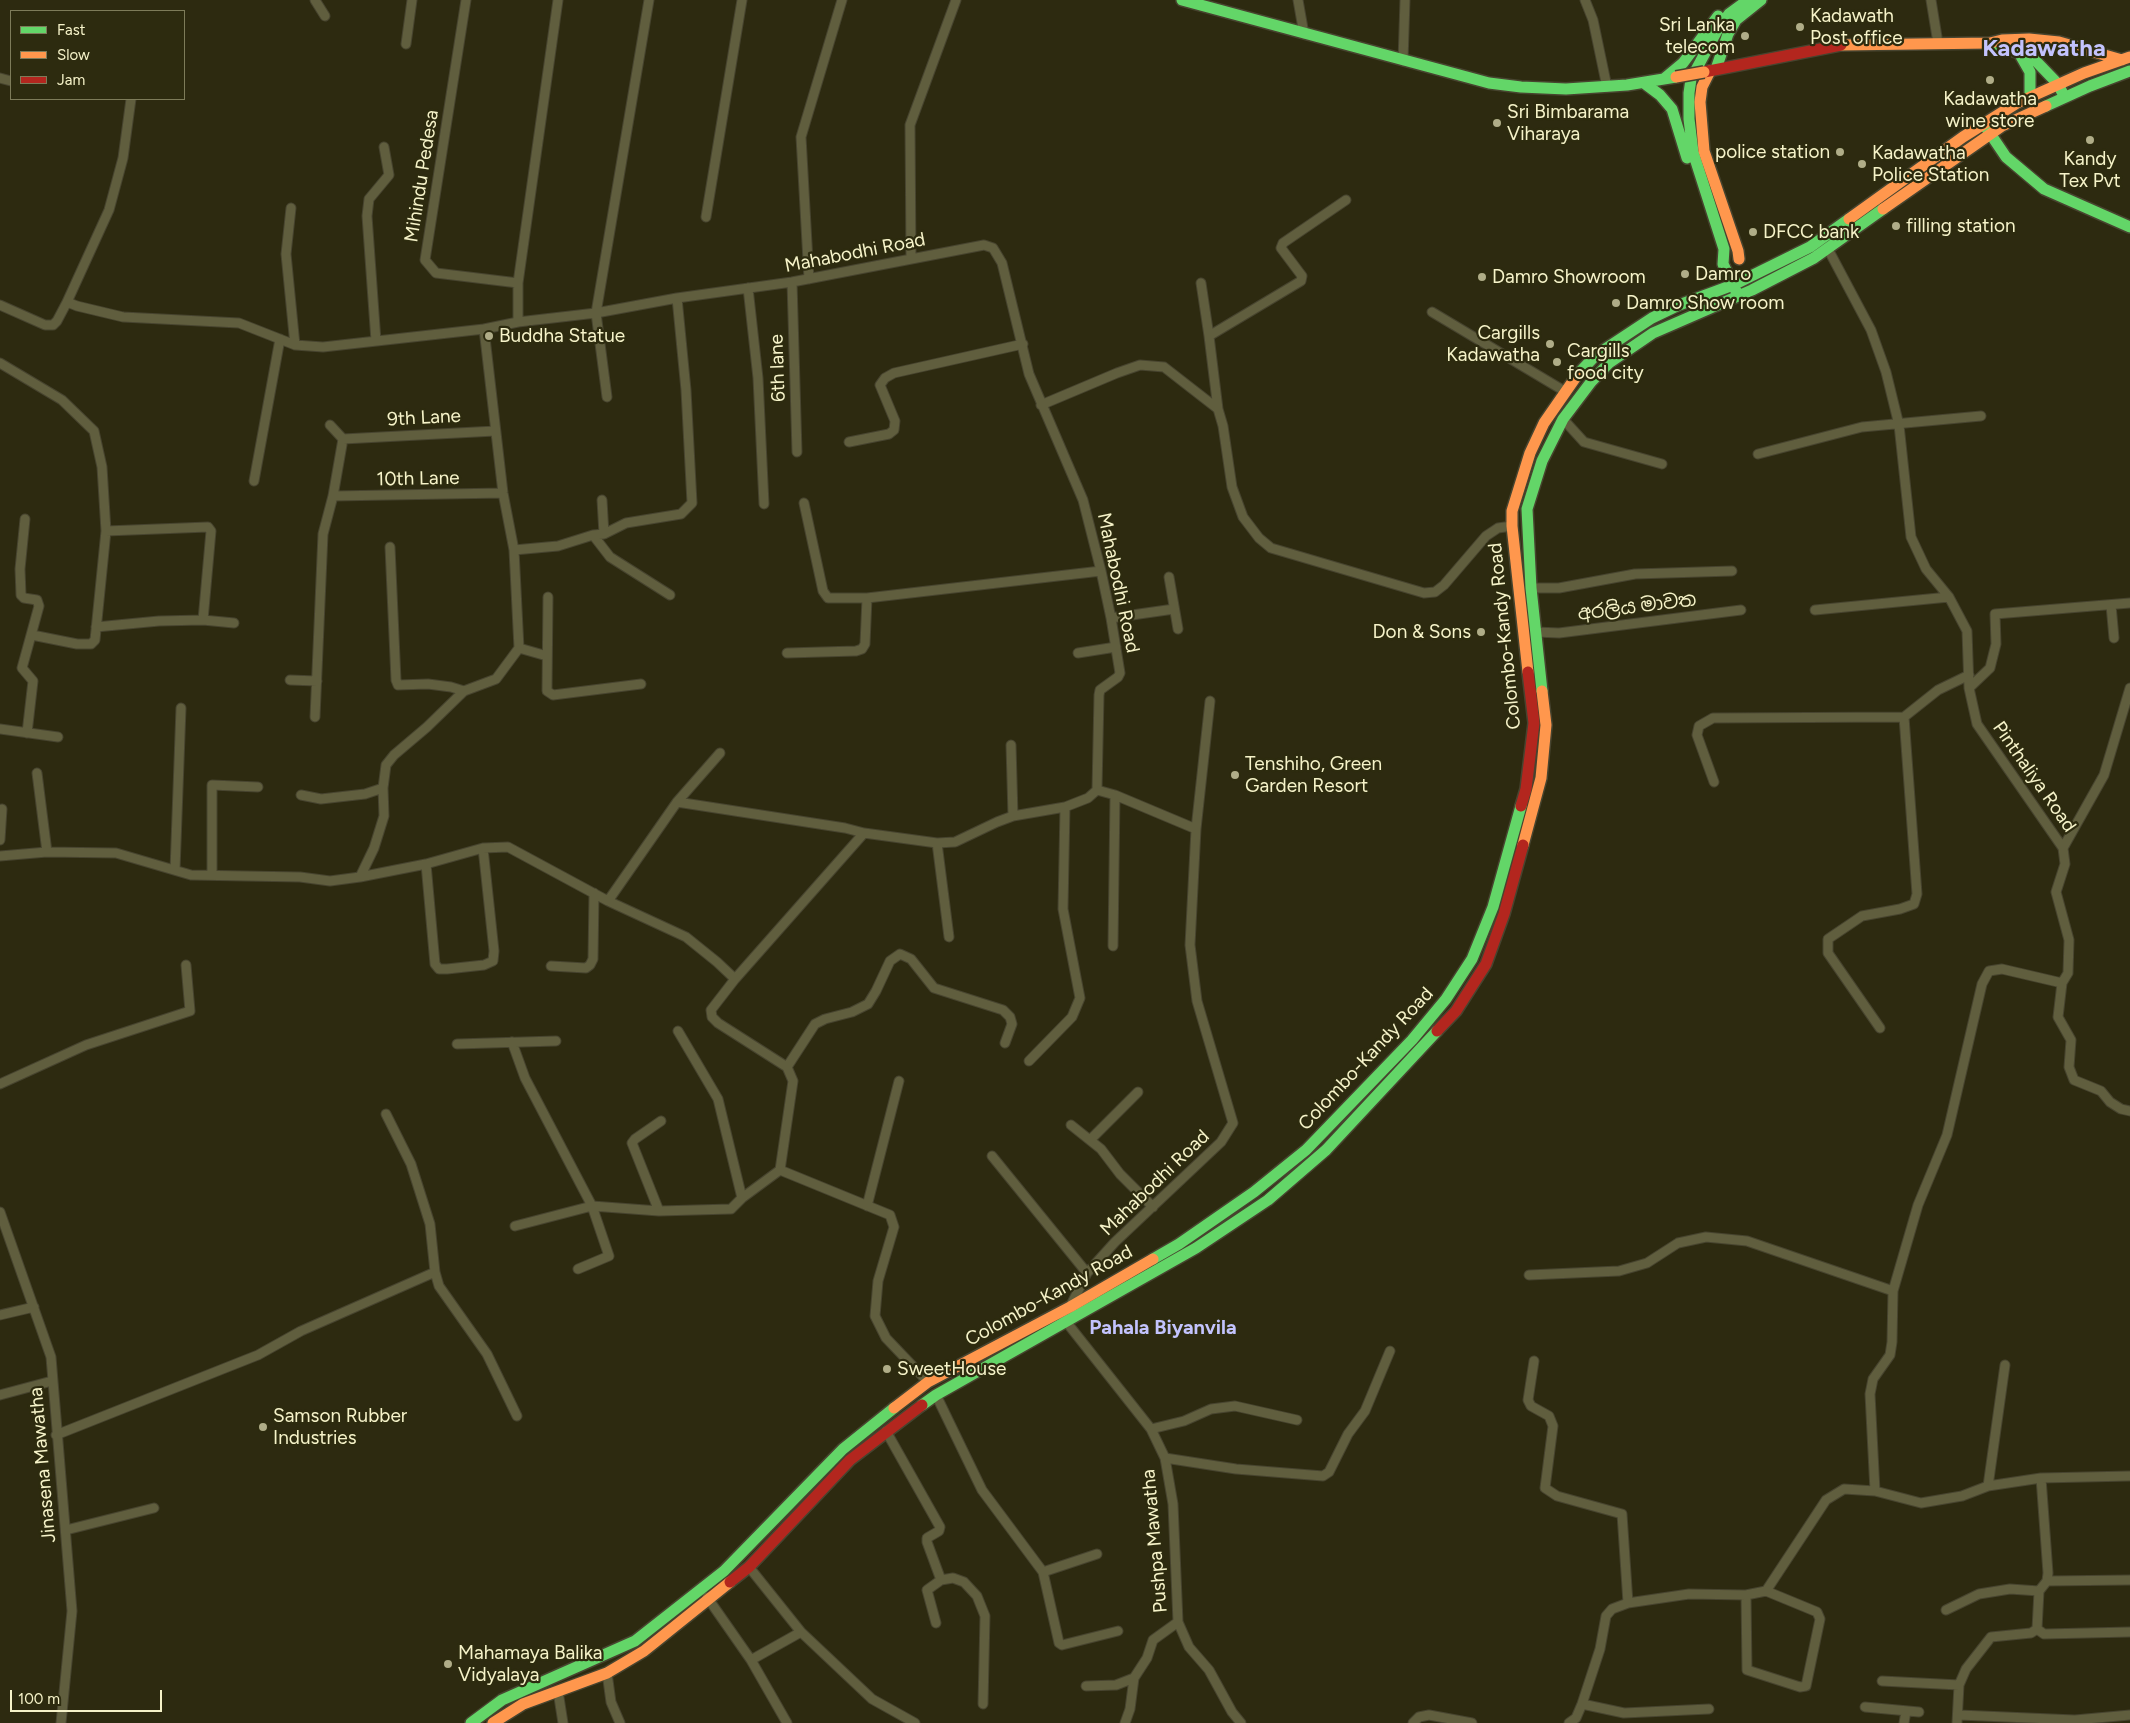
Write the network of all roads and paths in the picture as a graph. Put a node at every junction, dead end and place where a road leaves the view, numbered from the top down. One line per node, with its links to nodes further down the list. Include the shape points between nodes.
1 (315, 0): 17 (street)
2 (412, 0): 21 (street)
3 (466, 0): 52 (street, Mihindu Pedesa, via 425,260 436,272)
4 (558, 0): 52 (street)
5 (649, 0): 61 (street)
6 (742, 0): 43 (street)
7 (842, 0): 50 (street, via 801,137)
8 (956, 0): 46 (street, via 910,125)
9 (1182, 0): 18 (main road)
10 (1298, 0): 18 (street)
11 (1405, 0): 25 (street)
12 (1585, 0): 33 (street, via 1593,20)
13 (1734, 0): 29 (main road)
14 (1748, 0): 37 (main road, via 1729,14 1703,55 1691,79)
15 (1761, 0): 26 (main road, via 1736,20)
16 (1931, 0): 19 (street)
17 (325, 16)
18 (1304, 34): 25 (main road)
19 (1938, 43): 20 (main road); 26 (main road, via 1838,45)
20 (1990, 43): 22 (main road, via 2042,40); 23 (main road)
21 (406, 44)
22 (2075, 47): 24 (main road, via 2103,56); 28 (main road)
23 (2018, 51): 31 (main road, via 2032,56); 35 (main road, via 2030,72)
24 (2126, 58): 28 (main road, Colombo-Kandy Road)
25 (1403, 61): 33 (main road, via 1513,86 1546,89)
26 (1710, 70): 29 (main road, bridge); 47 (main road, via 1702,87 1700,102 1704,151)
27 (2130, 72): 32 (main road, Colombo-Kandy Road)
28 (2084, 73): 31 (main road, Colombo-Kandy Road); 32 (main road)
29 (1670, 78): 30 (main road)
30 (1644, 83): 33 (main road); 48 (main road, via 1660,94 1672,109)
31 (2058, 84): 34 (main road); 35 (main road, Colombo-Kandy Road)
32 (2090, 86): 34 (main road, Colombo-Kandy Road)
33 (1607, 87)
34 (2065, 96): 39 (main road, Colombo-Kandy Road)
35 (2030, 97): 38 (main road, Colombo-Kandy Road)
36 (131, 100): 59 (street, via 123,158 109,210)
37 (1690, 110): 47 (main road, via 1698,152 1714,204 1732,254); 48 (main road, via 1690,137 1724,249)
38 (1983, 123): 39 (main road); 49 (main road, Colombo-Kandy Road, via 1810,247)
39 (1990, 134): 44 (main road, via 2016,167 2044,189); 45 (main road, Colombo-Kandy Road)
40 (384, 147): 67 (street, via 389,175 369,199 367,216)
41 (1346, 200): 65 (street, via 1283,243 1281,248 1302,276 1301,281)
42 (291, 208): 69 (street, via 286,254)
43 (706, 217)
44 (2130, 227)
45 (1828, 249): 56 (main road, Colombo-Kandy Road); 78 (street, Pinthaliya Road, via 1871,330 1886,372)
46 (911, 259): 50 (street, Mahabodhi Road); 68 (street, Mahabodhi Road, via 984,245 993,248 1002,263)
47 (1738, 259): 49 (main road)
48 (1723, 264): 54 (main road)
49 (1747, 278): 54 (main road, Colombo-Kandy Road); 56 (main road)
50 (809, 279): 51 (street, Mahabodhi Road)
51 (792, 282): 55 (street, Mahabodhi Road); 82 (street, 6th lane)
52 (518, 283): 63 (street)
53 (1201, 283): 65 (street)
54 (1733, 285): 57 (main road); 71 (main road, Colombo-Kandy Road, via 1679,305 1633,330 1596,355)
55 (748, 288): 58 (street, Mahabodhi Road); 90 (street, via 758,378)
56 (1752, 290): 57 (main road, Colombo-Kandy Road)
57 (1738, 296): 76 (main road, Colombo-Kandy Road, via 1643,339 1609,363 1590,382)
58 (677, 298): 61 (street, Mahabodhi Road); 94 (street, via 692,503 681,514 626,523)
59 (67, 302): 60 (street, via 53,325 45,325); 66 (street, via 122,317 239,323)
60 (0, 305)
61 (596, 312): 63 (street, Mahabodhi Road); 72 (street)
62 (1432, 312): 71 (street)
63 (518, 322): 64 (street, Mahabodhi Road)
64 (484, 330): 67 (street, Mahabodhi Road); 79 (street)
65 (1209, 336): 74 (street)
66 (280, 339): 69 (street); 85 (street)
67 (376, 342): 69 (street, Mahabodhi Road)
68 (1023, 344): 73 (street, Mahabodhi Road, via 1029,374); 81 (street, via 889,375 880,385 895,421 894,430 889,434)
69 (295, 346)
70 (0, 363): 93 (street, via 62,400 94,432 102,467)
71 (1566, 392): 92 (main road, Colombo-Kandy Road, via 1544,423 1530,453 1512,511)
72 (607, 397)
73 (1041, 405): 74 (street, via 1140,365 1164,367); 98 (street, Mahabodhi Road, via 1083,500)
74 (1218, 409): 92 (street, via 1224,426 1232,487 1243,517 1271,548 1424,594 1435,592 1444,585 1486,536 1498,528)
75 (1981, 416): 78 (street)
76 (1563, 419): 84 (street, via 1584,442); 101 (main road, Colombo-Kandy Road, via 1542,461 1527,510)
77 (330, 425): 80 (street)
78 (1899, 425): 83 (street, via 1862,427); 103 (street, Pinthaliya Road, via 1911,537 1926,569)
79 (495, 431): 80 (street, 9th Lane); 86 (street)
80 (343, 439): 87 (street)
81 (849, 442)
82 (797, 452)
83 (1758, 454)
84 (1662, 464)
85 (254, 481)
86 (503, 493): 87 (street, 10th Lane); 97 (street)
87 (334, 496): 126 (street, via 323,534)
88 (602, 500): 94 (street)
89 (804, 503): 105 (street, via 823,591 828,598)
90 (764, 504)
91 (25, 519): 117 (street, via 21,595 37,600 39,606)
92 (1512, 526): 203 (main road, Colombo-Kandy Road, via 1534,724 1533,749 1526,789 1493,907 1472,959 1446,999 1412,1040 1306,1150 1254,1192 1179,1244)
93 (106, 532): 112 (street, via 208,526 211,532); 114 (street)
94 (604, 534): 95 (street)
95 (593, 535): 97 (street, via 558,546); 102 (street, via 610,557)
96 (390, 547): 130 (street, via 398,685 451,686)
97 (514, 550): 119 (street)
98 (1102, 571): 105 (street); 111 (street, Mahabodhi Road)
99 (1732, 571): 101 (street, via 1635,574 1559,588)
100 (1169, 577): 108 (street)
101 (1531, 588): 116 (main road, Colombo-Kandy Road)
102 (670, 595)
103 (1950, 597): 110 (street); 124 (street, Pinthaliya Road, via 1967,631)
104 (548, 598): 123 (street)
105 (867, 598): 121 (street, via 865,644 862,648 856,651)
106 (2130, 603): 107 (street)
107 (2111, 605): 118 (street); 128 (street, via 1995,614 1996,644 1990,668)
108 (1174, 610): 111 (street); 115 (street)
109 (1741, 610): 116 (street, අරලිය මාවත, via 1559,634)
110 (1815, 610)
111 (1111, 618): 120 (street, Mahabodhi Road)
112 (203, 620): 113 (street); 114 (street)
113 (234, 623)
114 (96, 627): 117 (street, via 95,640 91,644)
115 (1178, 629)
116 (1536, 632): 206 (main road, Colombo-Kandy Road, via 1546,724 1541,778 1486,964 1456,1011 1326,1150 1268,1200 1196,1248)
117 (32, 635): 136 (street, via 22,668 33,681)
118 (2114, 638)
119 (520, 648): 123 (street); 130 (street, via 496,679)
120 (1116, 648): 122 (street); 144 (street, Mahabodhi Road, via 1119,675 1100,690 1099,696)
121 (787, 652)
122 (1078, 653)
123 (548, 656): 127 (street, via 547,691 553,695)
124 (1969, 675): 128 (street, Pinthaliya Road); 134 (street, via 1938,690)
125 (290, 680): 126 (street)
126 (317, 681): 133 (street)
127 (641, 684)
128 (1969, 688): 156 (street, Pinthaliya Road, via 1977,724)
129 (2130, 688): 156 (street, via 2104,775)
130 (464, 691): 143 (street, via 394,755 386,765)
131 (1210, 700): 151 (street, Mahabodhi Road)
132 (181, 708): 160 (street)
133 (315, 717)
134 (1904, 717): 141 (street, via 1713,718 1698,726 1697,735); 171 (street, via 1917,894 1914,904 1900,910 1862,916 1828,939 1828,953)
135 (0, 729): 136 (street)
136 (27, 733): 137 (street)
137 (58, 737)
138 (1011, 745): 150 (street)
139 (720, 753): 147 (street)
140 (37, 773): 157 (street)
141 (1714, 782)
142 (258, 787): 161 (street, via 212,785)
143 (383, 788): 145 (street, via 365,794 321,799); 162 (street, via 384,816)
144 (1097, 790): 146 (street); 148 (street, via 1088,798)
145 (301, 795)
146 (1115, 795): 151 (street); 166 (street)
147 (677, 802): 152 (street); 164 (street)
148 (1065, 807): 150 (street); 177 (street, via 1063,909 1080,998 1072,1017)
149 (2, 809): 153 (street)
150 (1013, 816): 154 (street, via 955,842)
151 (1196, 829): 192 (street, Mahabodhi Road, via 1190,945 1194,983 1233,1124 1222,1142)
152 (864, 833): 154 (street); 169 (street)
153 (0, 840)
154 (937, 843): 165 (street)
155 (483, 848): 159 (street); 159 (street, via 494,951 493,961 484,965 439,969 435,964); 163 (street, via 508,847)
156 (2063, 848): 170 (street, Pinthaliya Road, via 2065,864 2056,892 2069,940 2068,973)
157 (47, 852): 158 (street); 160 (street, via 116,852)
158 (0, 856)
159 (426, 864): 162 (street)
160 (175, 870): 161 (street, via 191,875)
161 (212, 875): 162 (street, via 330,881)
162 (360, 877)
163 (594, 893): 164 (street); 168 (street, via 590,965 586,968)
164 (608, 901): 169 (street, via 686,937)
165 (949, 937)
166 (1113, 946)
167 (186, 965): 180 (street, via 190,1011 86,1045)
168 (551, 966)
169 (735, 979): 178 (street, via 712,1010 712,1016 718,1024)
170 (2062, 983): 182 (street, Pinthaliya Road, via 2058,1017 2071,1040 2070,1067 2074,1080 2101,1091 2110,1102); 201 (street, via 2002,969 1990,971 1982,984 1947,1135 1918,1205)
171 (1880, 1028)
172 (678, 1031): 189 (street, via 718,1099)
173 (556, 1041): 174 (street)
174 (512, 1042): 176 (street); 190 (street, via 525,1078)
175 (1005, 1043): 178 (street, via 1012,1024 1003,1010 934,988 911,959 900,954 890,961 868,1004 815,1024)
176 (456, 1044)
177 (1029, 1061)
178 (787, 1067): 188 (street, via 793,1081)
179 (899, 1081): 191 (street)
180 (0, 1084)
181 (1138, 1092): 186 (street)
182 (2130, 1111)
183 (386, 1114): 198 (street, via 412,1164 430,1224)
184 (661, 1121): 193 (street, via 632,1143)
185 (1071, 1125): 186 (street)
186 (1090, 1140): 192 (street)
187 (992, 1156): 199 (street)
188 (780, 1170): 189 (street); 191 (street)
189 (742, 1198): 193 (street, via 731,1209)
190 (592, 1206): 193 (street); 195 (street); 197 (street, via 609,1256)
191 (867, 1206): 211 (street, via 890,1215 894,1227 878,1280 875,1316 886,1338)
192 (1153, 1207): 199 (street, Mahabodhi Road)
193 (659, 1211)
194 (0, 1212): 196 (street, Jinasena Mawatha)
195 (514, 1226)
196 (4, 1238): 202 (street, Jinasena Mawatha)
197 (578, 1269)
198 (435, 1272): 214 (street, via 439,1286 487,1354); 218 (street, via 301,1331 258,1355)
199 (1088, 1273): 203 (street, Mahabodhi Road)
200 (1529, 1275): 201 (street, via 1618,1271 1647,1263 1678,1243 1706,1237 1747,1241)
201 (1894, 1291): 223 (street, via 1890,1355 1872,1379 1870,1394)
202 (34, 1307): 205 (street); 210 (street, Jinasena Mawatha, via 51,1357)
203 (1070, 1307): 204 (main road, Colombo-Kandy Road)
204 (1059, 1313): 206 (street, Pushpa Mawatha); 211 (main road, Colombo-Kandy Road)
205 (0, 1315)
206 (1067, 1323): 213 (main road, Colombo-Kandy Road); 216 (street, Pushpa Mawatha)
207 (1390, 1352): 219 (street, via 1365,1411 1348,1434 1329,1472 1323,1476 1236,1469)
208 (1534, 1361): 237 (street, via 1528,1400 1531,1406 1549,1416 1553,1426 1545,1488 1557,1496 1622,1514)
209 (2005, 1365): 222 (street)
210 (52, 1381): 212 (street); 218 (street, Jinasena Mawatha)
211 (928, 1382): 232 (main road, Colombo-Kandy Road, via 863,1431 724,1571)
212 (0, 1394)
213 (936, 1395): 217 (main road, Colombo-Kandy Road); 228 (street, via 982,1490)
214 (517, 1416)
215 (1297, 1420): 216 (street, via 1236,1406 1211,1409 1184,1421)
216 (1151, 1429): 219 (street, Pushpa Mawatha)
217 (886, 1431): 227 (main road, Colombo-Kandy Road, via 850,1460); 229 (street, via 940,1527 940,1531 927,1538 927,1542)
218 (56, 1435): 225 (street, Jinasena Mawatha)
219 (1165, 1458): 239 (street, Pushpa Mawatha, via 1173,1504)
220 (2130, 1476): 221 (street)
221 (2041, 1478): 222 (street); 231 (street)
222 (1988, 1486): 223 (street, via 1962,1496 1922,1503)
223 (1875, 1491): 233 (street, via 1844,1489 1826,1500)
224 (154, 1508): 225 (street)
225 (66, 1530): 260 (street, Jinasena Mawatha, via 72,1610)
226 (1097, 1554): 228 (street)
227 (750, 1567): 236 (main road, Colombo-Kandy Road); 243 (street)
228 (1043, 1572): 242 (street, via 1059,1643 1062,1645)
229 (941, 1580): 240 (street, via 927,1590); 252 (street, via 953,1578 964,1582 977,1596 985,1616)
230 (2130, 1580): 231 (street)
231 (2046, 1581): 234 (street)
232 (702, 1588): 236 (street); 261 (main road, Colombo-Kandy Road, via 635,1641 502,1700)
233 (1766, 1591): 235 (street); 235 (street, via 1817,1612 1820,1619 1806,1686 1800,1687 1748,1670)
234 (2039, 1591): 238 (street, via 2010,1589 1979,1594); 241 (street)
235 (1746, 1595): 237 (street, via 1689,1594)
236 (710, 1601): 245 (street); 246 (main road, Colombo-Kandy Road, via 644,1651)
237 (1628, 1603): 253 (street, via 1612,1609 1606,1616 1600,1649)
238 (1946, 1610)
239 (1178, 1622): 247 (street, via 1153,1640 1147,1658); 268 (street, Pushpa Mawatha, via 1189,1646 1209,1670)
240 (936, 1623)
241 (2037, 1629): 244 (street, via 2044,1634); 249 (street, via 2031,1633 1991,1637 1966,1669)
242 (1118, 1631)
243 (801, 1632): 245 (street); 266 (street, via 872,1698)
244 (2130, 1632)
245 (751, 1660): 265 (street)
246 (607, 1673): 251 (main road, Colombo-Kandy Road); 264 (street, via 611,1702)
247 (1134, 1678): 250 (street, via 1116,1685); 267 (street)
248 (1882, 1681): 249 (street)
249 (1959, 1684): 259 (street)
250 (1086, 1686)
251 (558, 1691): 262 (main road, Colombo-Kandy Road, via 523,1704); 263 (street)
252 (983, 1704)
253 (1582, 1704): 255 (street, via 1624,1713); 271 (street, via 1576,1718)
254 (1865, 1707): 256 (street)
255 (1709, 1709)
256 (1906, 1711): 257 (street); 272 (street)
257 (1919, 1712)
258 (2130, 1715): 259 (street, via 2075,1720)
259 (1958, 1719)
260 (62, 1723)
261 (471, 1723)
262 (493, 1723)
263 (564, 1723)
264 (620, 1723)
265 (787, 1723)
266 (914, 1723)
267 (1125, 1723)
268 (1241, 1723)
269 (1413, 1723): 270 (street, via 1419,1717 1429,1715)
270 (1472, 1723)
271 (1568, 1723)
272 (1904, 1723)

